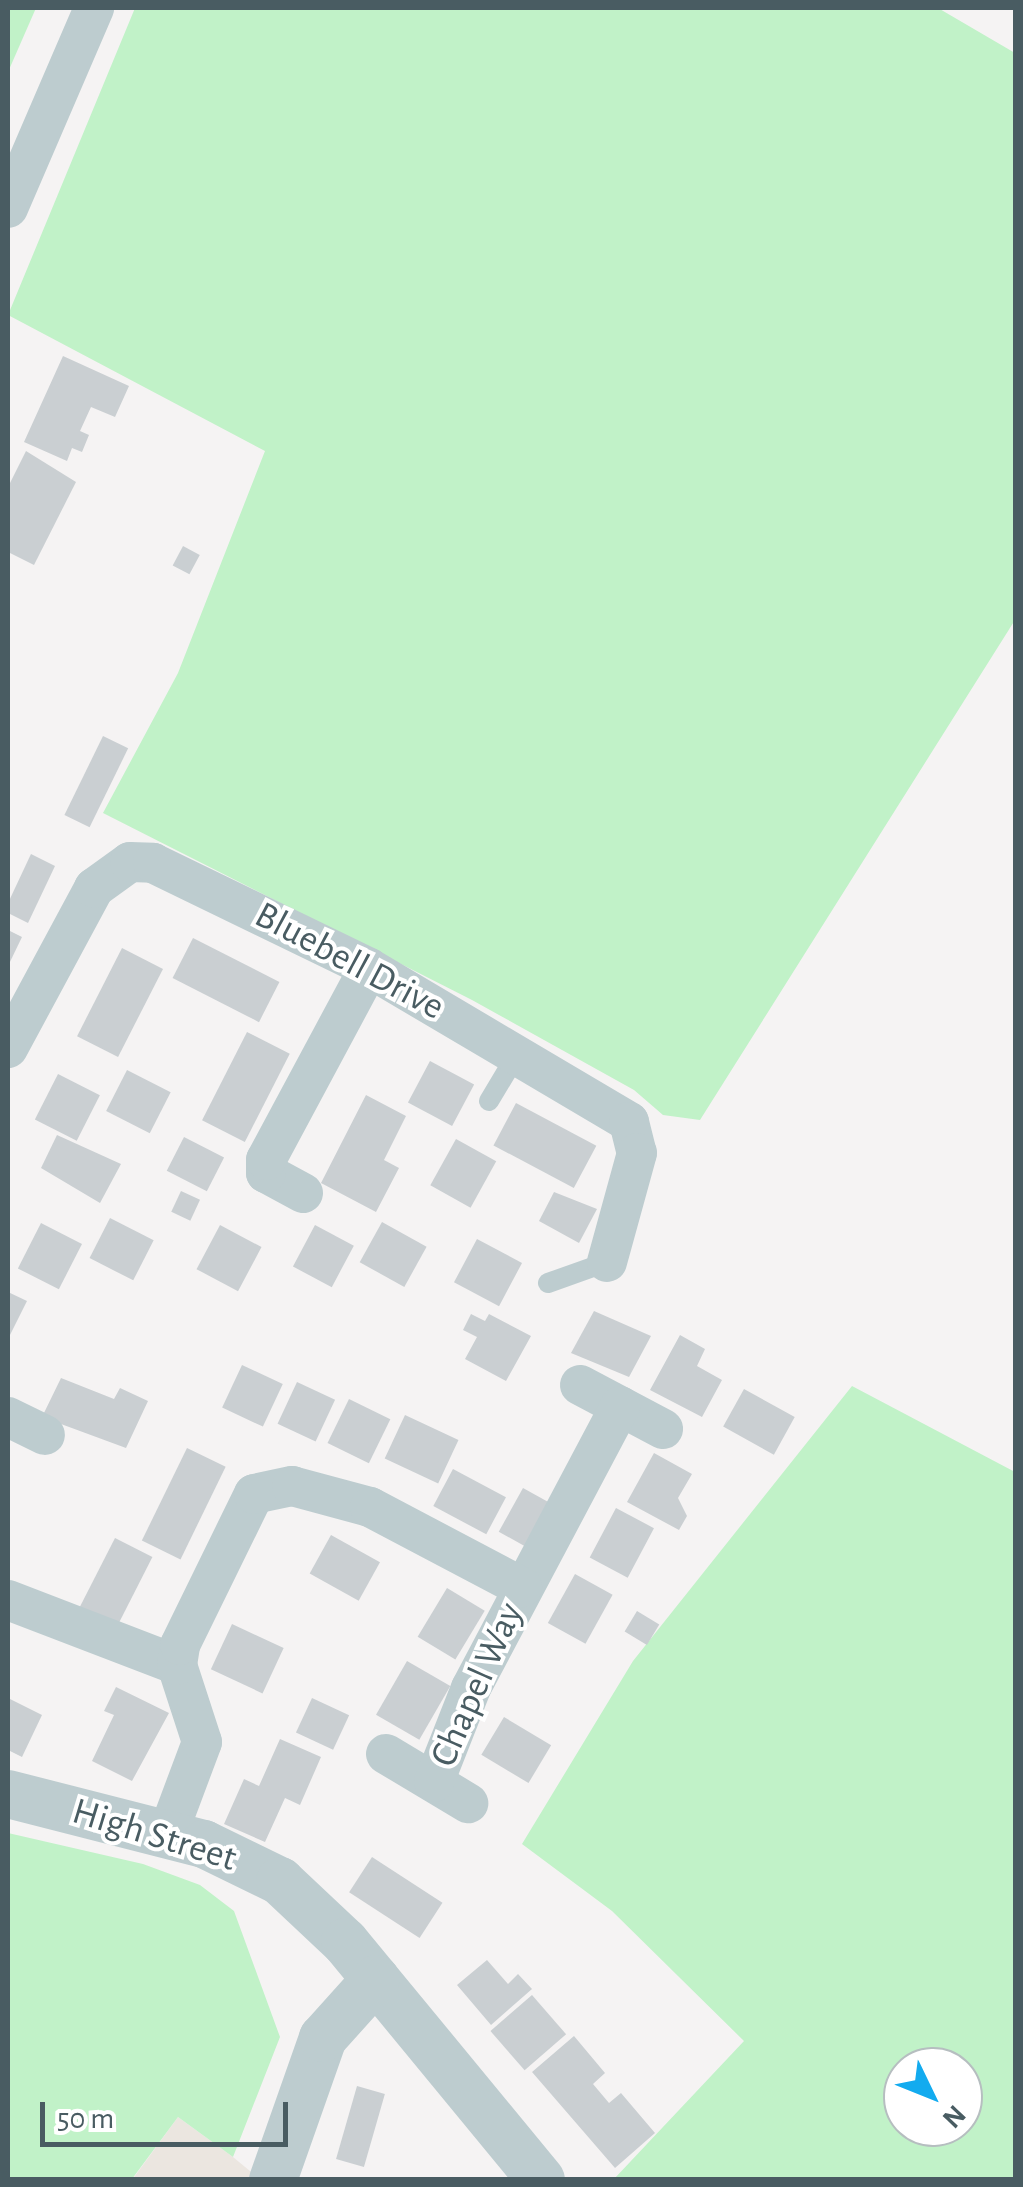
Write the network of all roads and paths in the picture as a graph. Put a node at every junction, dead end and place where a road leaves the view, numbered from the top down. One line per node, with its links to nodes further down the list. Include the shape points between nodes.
1 (94, 8): 2 (street)
2 (8, 208)
3 (369, 968): 4 (street, Bluebell Drive, via 152,863 130,862 94,888); 5 (street, Bluebell Drive); 7 (street, via 266,1160 266,1173)
4 (8, 1048)
5 (517, 1054): 6 (lane); 8 (street, Bluebell Drive, via 612,1109 638,1138)
6 (490, 1101)
7 (304, 1193)
8 (608, 1262): 9 (lane)
9 (548, 1283)
10 (580, 1384): 11 (street)
11 (620, 1406): 13 (street); 15 (street, Chapel Way)
12 (8, 1417): 14 (street)
13 (663, 1429)
14 (45, 1435)
15 (522, 1587): 17 (street, Chapel Way, via 370,1506 269,1486 243,1509); 19 (street, Chapel Way)
16 (8, 1600): 17 (street)
17 (176, 1664): 22 (street, via 202,1742)
18 (386, 1754): 19 (street, Chapel Way)
19 (434, 1782): 21 (street, Chapel Way)
20 (8, 1794): 22 (street, High Street)
21 (468, 1803)
22 (168, 1833): 23 (street, High Street, via 280,1882)
23 (376, 1979): 24 (street, via 323,2038); 25 (street, High Street)
24 (273, 2180)
25 (542, 2180)

